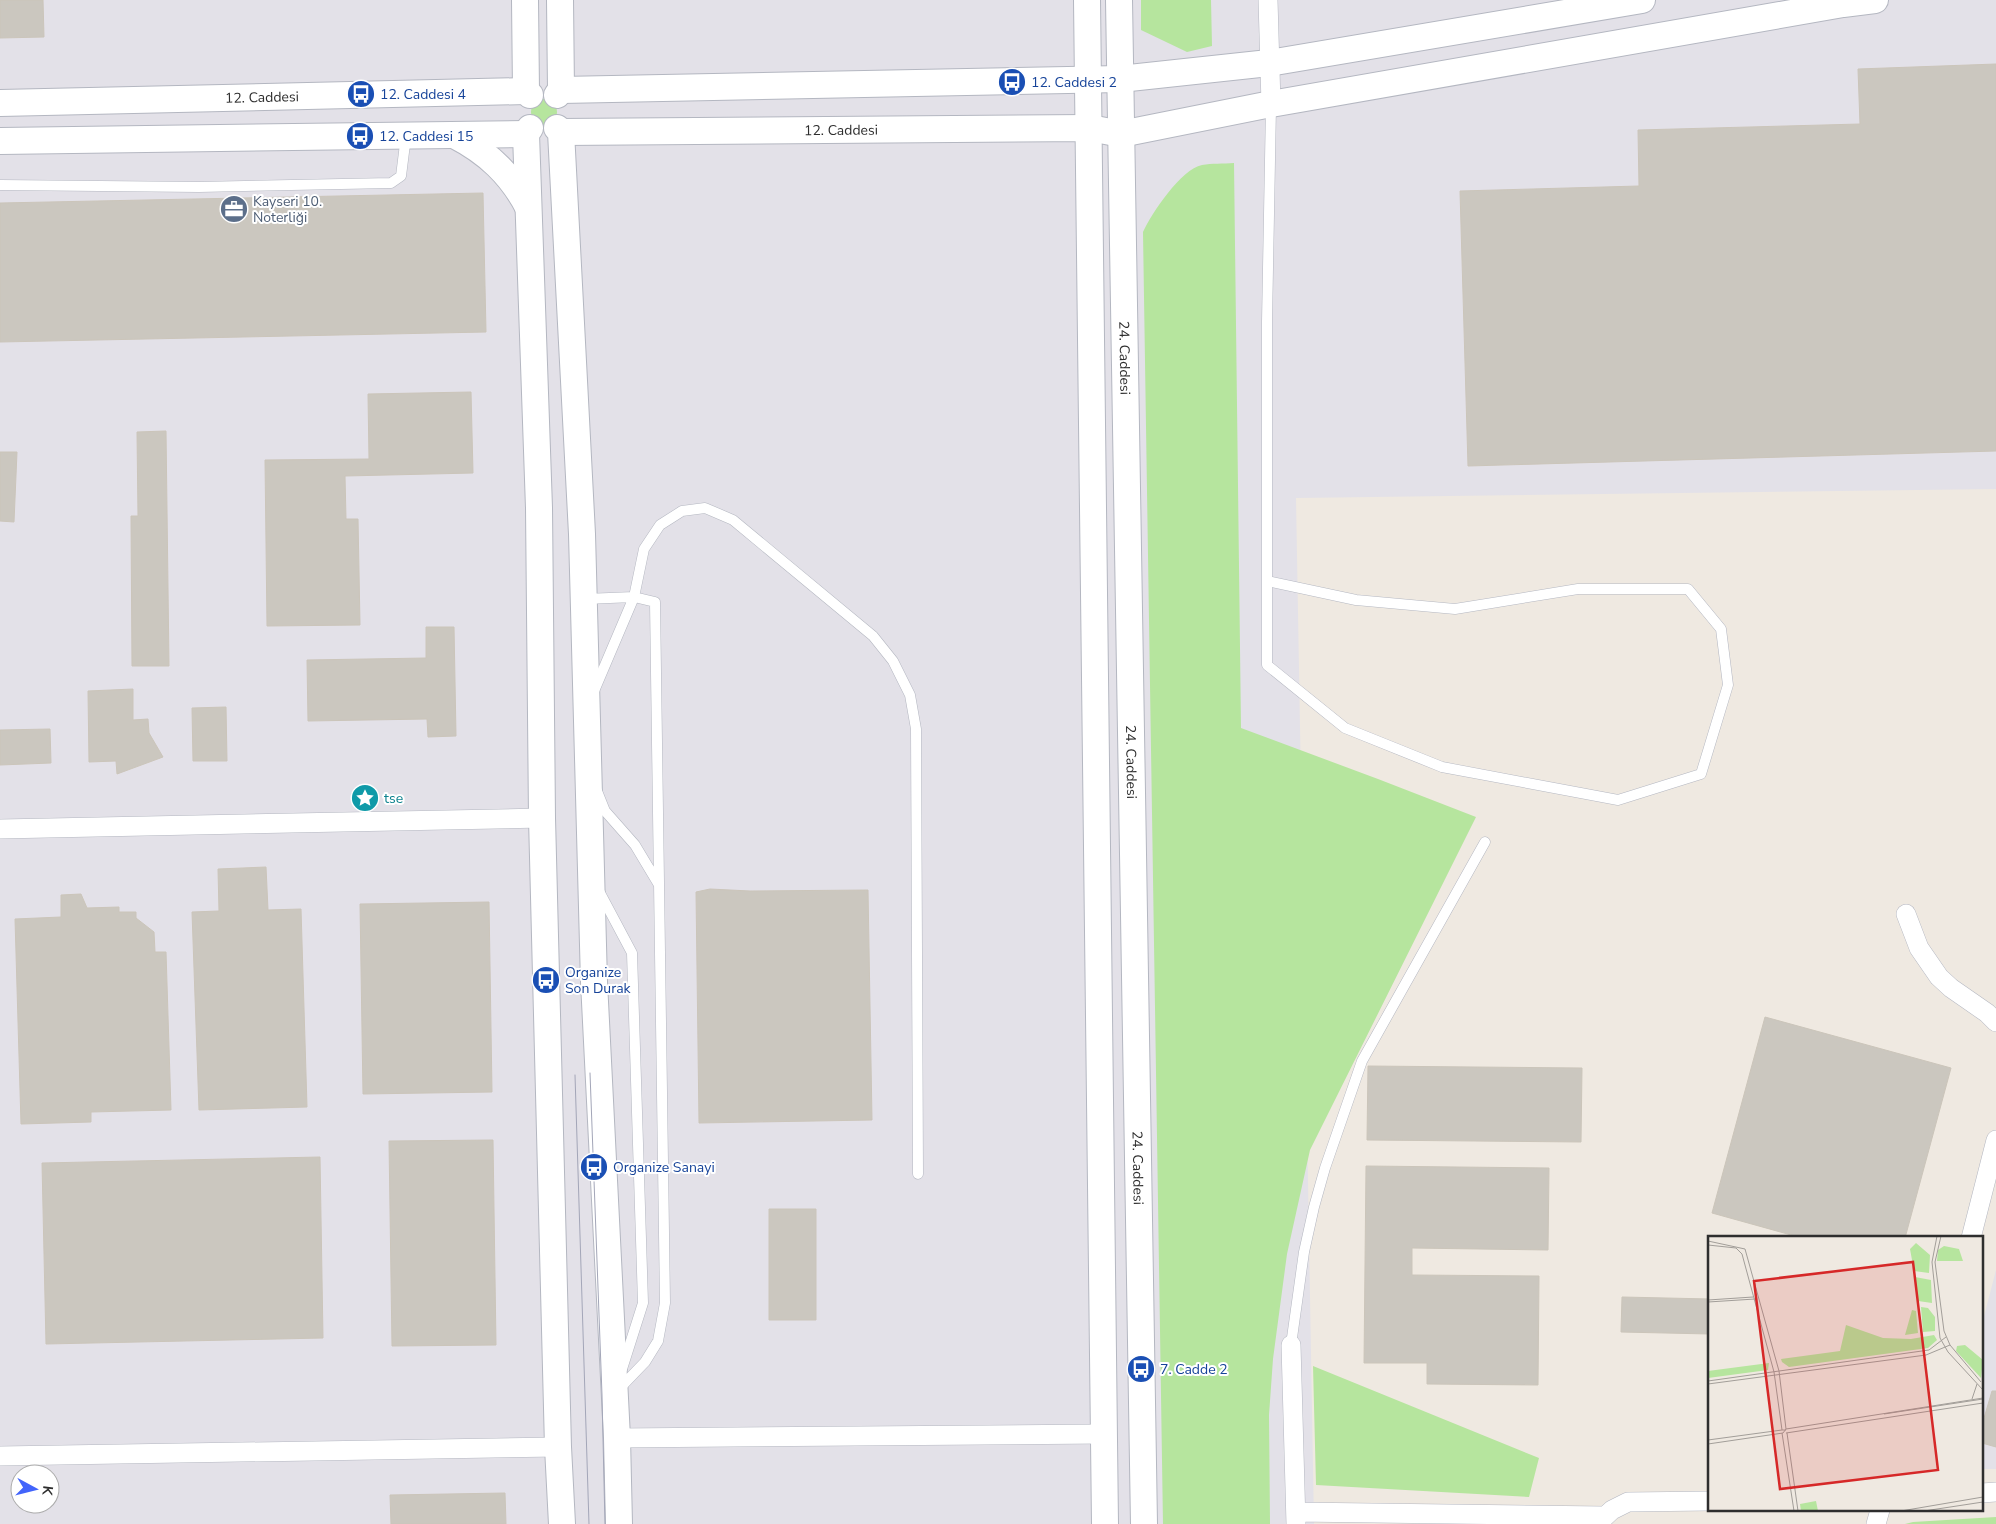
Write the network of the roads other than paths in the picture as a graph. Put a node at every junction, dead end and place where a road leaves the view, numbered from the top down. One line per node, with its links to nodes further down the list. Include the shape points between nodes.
1 (525, 0): 13 (street)
2 (560, 0): 12 (street)
3 (1087, 0): 11 (street)
4 (1119, 0): 10 (street, 24. Caddesi)
5 (1268, 0): 9 (street)
6 (1642, 0): 9 (street)
7 (1876, 0): 8 (street)
8 (1843, 1): 15 (street)
9 (1269, 63): 10 (street); 15 (street)
10 (1120, 79): 11 (street); 19 (street, 24. Caddesi)
11 (1088, 80): 12 (street); 16 (street)
12 (559, 92): 13 (street, via 543,90); 17 (street, via 564,108)
13 (528, 93): 14 (street, 12. Caddesi); 18 (street, via 523,115)
14 (0, 103)
15 (1271, 104): 19 (street); 25 (lane)
16 (1090, 128): 17 (street, 12. Caddesi); 19 (street, 12. Caddesi); 42 (street)
17 (559, 130): 18 (street, via 544,133); 27 (street)
18 (528, 131): 21 (street); 24 (street)
19 (1121, 134): 52 (street, 24. Caddesi)
20 (406, 135): 21 (street); 22 (street); 23 (lane, via 401,176 391,183 199,187)
21 (453, 135): 24 (street, via 499,165)
22 (0, 141)
23 (0, 185)
24 (528, 207): 30 (street, via 539,508)
25 (1267, 581): 25 (lane, via 1267,664 1345,728 1442,767 1618,800 1701,774 1728,685 1721,629 1688,589 1578,589 1455,609 1356,600)
26 (634, 597): 27 (lane); 28 (lane); 34 (lane, via 655,602); 38 (lane, via 644,549 660,525 682,511 706,508 732,520 873,636 893,661 910,695 916,729)
27 (584, 599): 28 (street)
28 (587, 708): 29 (street)
29 (589, 772): 33 (street); 34 (lane, via 605,811 635,845)
30 (542, 818): 31 (street); 44 (street)
31 (0, 829)
32 (1484, 842): 40 (lane, via 1362,1061 1314,1207)
33 (591, 876): 41 (street); 41 (lane, via 632,953 643,1303)
34 (659, 886): 41 (lane, via 665,1303 658,1341 645,1362)
35 (1906, 914): 36 (street, via 1919,948 1939,977)
36 (1996, 1022)
37 (1996, 1140): 39 (street)
38 (918, 1174)
39 (1972, 1236)
40 (1291, 1345): 47 (street)
41 (614, 1394): 43 (street)
42 (1104, 1434): 43 (street); 51 (street)
43 (616, 1438): 50 (street)
44 (558, 1447): 45 (street); 49 (street)
45 (0, 1456)
46 (1708, 1501): 48 (street, via 1637,1501 1620,1505)
47 (1296, 1518): 48 (street)
48 (1601, 1520)
49 (562, 1524)
50 (619, 1524)
51 (1105, 1524)
52 (1144, 1524)

